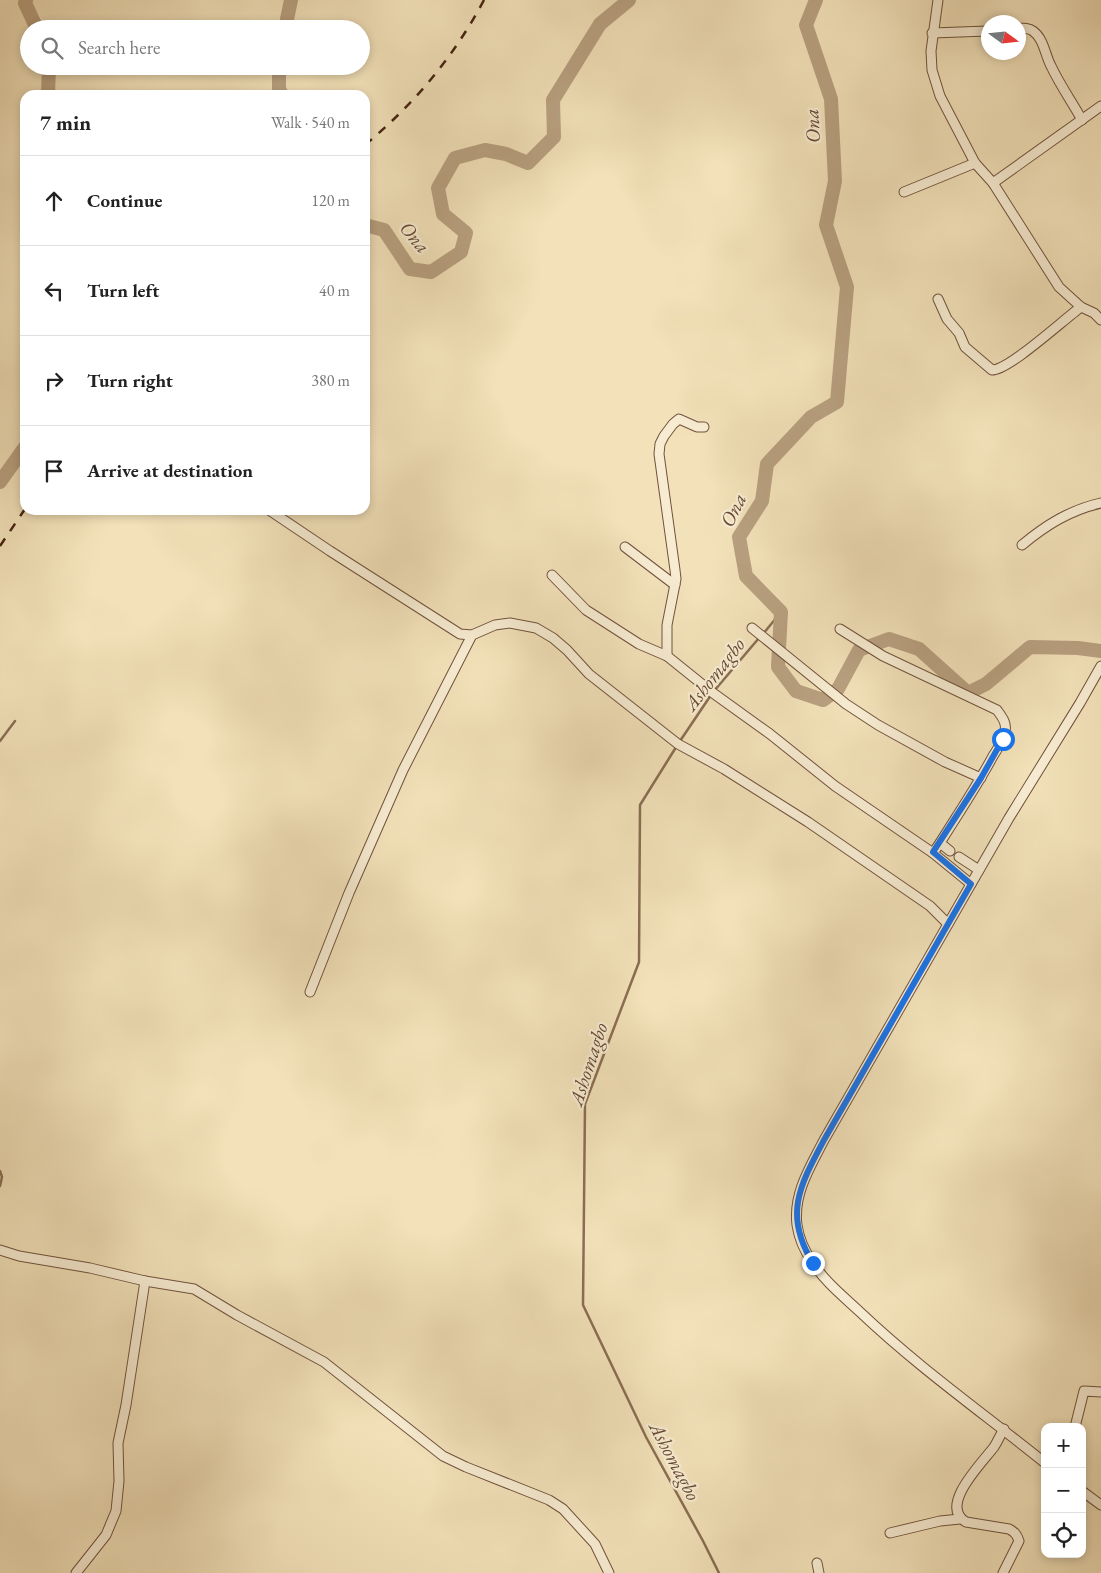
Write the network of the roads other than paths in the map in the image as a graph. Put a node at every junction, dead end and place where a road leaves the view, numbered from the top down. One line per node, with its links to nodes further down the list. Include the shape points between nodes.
1 (938, 0): 4 (street)
2 (1026, 28): 6 (street, via 1037,35 1050,65)
3 (981, 32): 4 (street)
4 (932, 33): 7 (street, via 935,84)
5 (1101, 106): 6 (street)
6 (1082, 120): 8 (street)
7 (975, 163): 8 (street); 9 (street)
8 (993, 183): 11 (street, via 1059,287)
9 (904, 192)
10 (938, 299): 11 (street, via 965,347 992,370 998,370 1020,356)
11 (1080, 307): 12 (street)
12 (1099, 314)
13 (704, 427): 19 (street, via 679,420 668,429 660,444)
14 (1101, 503): 16 (street, via 1064,515)
15 (277, 515): 22 (street, via 448,627 460,634)
16 (1022, 545)
17 (625, 547): 19 (street)
18 (552, 575): 23 (street, via 586,610 639,644)
19 (675, 585): 23 (street, via 667,625)
20 (752, 628): 25 (street, via 846,704 878,725)
21 (840, 629): 25 (street, via 883,656 997,710 1005,723 1005,732)
22 (472, 635): 32 (street, via 495,625 510,623 536,628 553,638 589,674 678,744 808,822 923,901); 33 (street, via 403,770)
23 (667, 656): 28 (street, via 835,786)
24 (1101, 666): 30 (street)
25 (981, 778): 26 (street)
26 (940, 843): 27 (street); 28 (street)
27 (950, 851)
28 (933, 852): 31 (street)
29 (959, 857): 30 (street)
30 (979, 870): 31 (street)
31 (971, 884): 32 (street)
32 (948, 924): 38 (street, via 818,1151 798,1198 797,1225 810,1259 837,1291 890,1340)
33 (310, 992)
34 (0, 1250): 35 (street)
35 (145, 1281): 45 (street, via 118,1443 116,1511 106,1535); 46 (street, via 184,1286 199,1292 324,1362 443,1456 556,1504 595,1544)
36 (1101, 1392): 37 (street, via 1084,1391)
37 (1076, 1423)
38 (1004, 1429): 39 (street); 42 (street, via 960,1493 957,1512)
39 (1041, 1460)
40 (1086, 1494): 41 (street)
41 (1101, 1505)
42 (960, 1519): 43 (street); 48 (street, via 1014,1531 1019,1541)
43 (890, 1533)
44 (817, 1564): 47 (street)
45 (76, 1573)
46 (609, 1573)
47 (819, 1573)
48 (1004, 1573)

